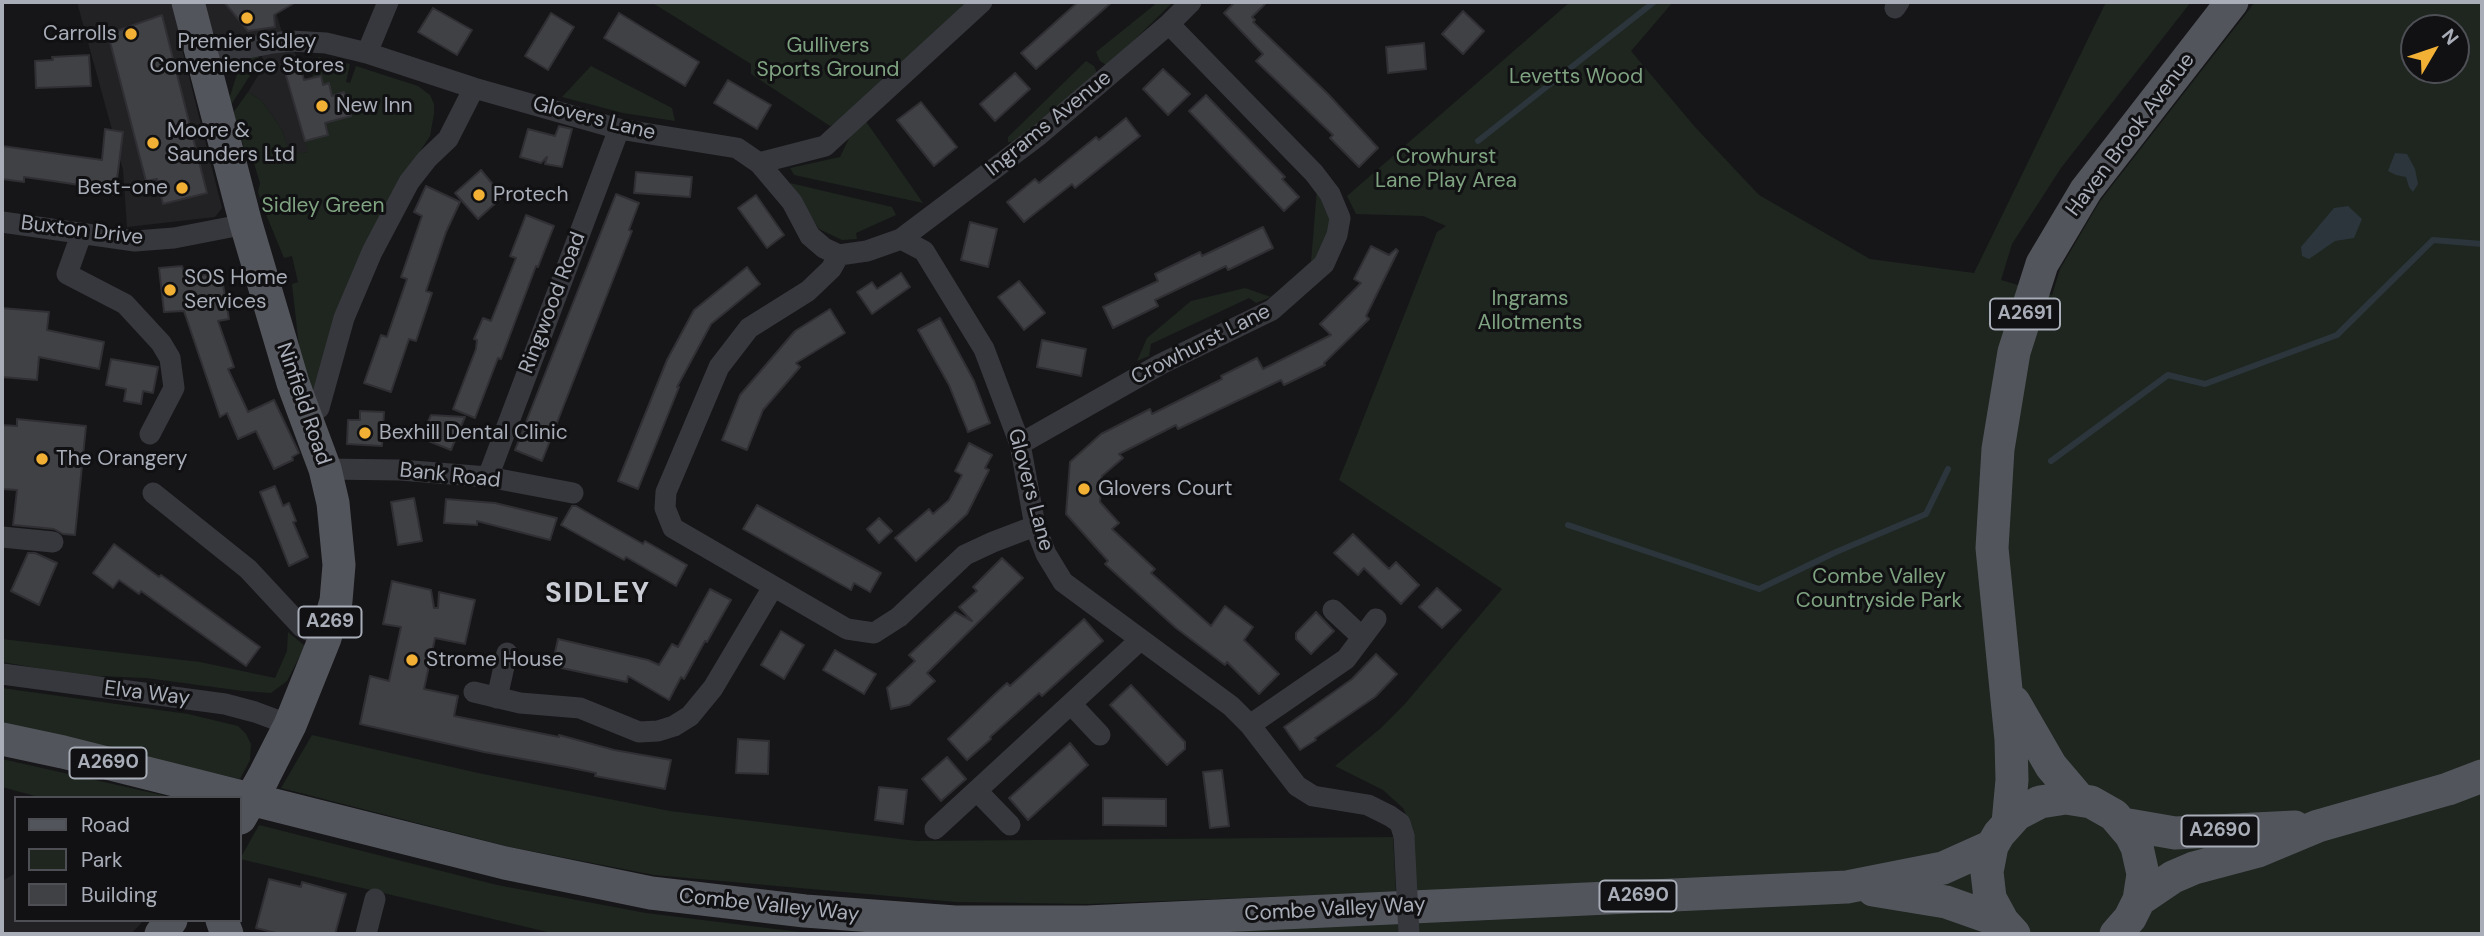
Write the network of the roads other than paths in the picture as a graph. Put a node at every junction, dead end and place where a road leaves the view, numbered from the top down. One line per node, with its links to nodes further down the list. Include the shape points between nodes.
1 (188, 2): 8 (main road, Ninfield Road / A269)
2 (388, 2): 7 (street)
3 (982, 2): 11 (street, via 825,146)
4 (1191, 2): 6 (street, Ingrams Avenue)
5 (2232, 2): 35 (main road, Haven Brook Avenue / A2691, via 2086,190 2042,264 2020,330 1998,449 1992,548)
6 (1169, 24): 15 (street, Ingrams Avenue, via 1038,135); 19 (street, Crowhurst Lane, via 1322,183 1340,218 1337,235 1324,264 1272,310 1161,364)
7 (368, 53): 8 (street, Glovers Lane, via 291,41); 9 (street, Glovers Lane)
8 (202, 57): 13 (main road, Ninfield Road / A269)
9 (474, 89): 10 (street, Glovers Lane); 17 (street, via 449,139 409,182 372,252 344,318 319,408)
10 (619, 130): 11 (street, Glovers Lane, via 737,148); 21 (street, Ringwood Road)
11 (759, 163): 16 (street, Glovers Lane, via 792,202 810,236)
12 (2, 222): 14 (street, Buxton Drive)
13 (246, 224): 14 (street, Buxton Drive, via 135,241); 17 (main road, Ninfield Road / A269)
14 (81, 235): 18 (street, via 67,274 125,304 170,358 174,388)
15 (901, 239): 16 (street); 19 (street, Glovers Lane, via 924,251 984,349)
16 (839, 255): 27 (street, via 808,291 749,328 737,342 719,367 666,492 665,508 673,528)
17 (305, 414): 20 (main road, Ninfield Road / A269)
18 (150, 434)
19 (1020, 444): 24 (street, Glovers Lane)
20 (325, 469): 21 (street, Bank Road); 30 (main road, Ninfield Road / A269, via 339,565 337,601)
21 (488, 477): 23 (street, Bank Road)
22 (153, 493): 30 (street, via 248,569 302,627)
23 (573, 493)
24 (1035, 526): 27 (street, via 965,555 899,617 873,633 846,629); 32 (street, Glovers Lane, via 1063,582)
25 (2, 537): 26 (street)
26 (53, 542)
27 (773, 587): 37 (street, via 713,688 690,716 674,726 639,732 580,708)
28 (1333, 610): 31 (street)
29 (1376, 619): 31 (street)
30 (325, 638): 39 (main road, Ninfield Road / A269)
31 (1362, 638): 40 (street, via 1346,659)
32 (1140, 640): 38 (street); 40 (street, Glovers Lane)
33 (507, 653): 37 (street)
34 (2, 674): 39 (street, Elva Way, via 225,704)
35 (2006, 688): 47 (main road, Haven Brook Avenue / A2691, via 2051,766); 53 (main road, Haven Brook Avenue / A2691, via 2012,780)
36 (474, 692): 37 (street)
37 (497, 698)
38 (1071, 704): 41 (street); 44 (street)
39 (290, 725): 48 (main road, A269, bridge)
40 (1250, 725): 59 (street, Glovers Lane, bridge, via 1297,786 1313,796 1368,805 1400,823)
41 (1100, 735)
42 (2, 739): 45 (main road, Combe Valley Way / A2690)
43 (2482, 776): 51 (main road, A2690)
44 (977, 791): 50 (street); 52 (street)
45 (238, 796)
46 (242, 797): 54 (main road, Combe Valley Way / A2690, via 505,863 651,894 955,922 1087,922)
47 (2079, 799): 49 (main road, via 2103,808); 53 (main road, Combe Valley Way, via 2053,799 2028,807)
48 (242, 815)
49 (2123, 824): 51 (main road, A2690, via 2175,833); 56 (main road, via 2141,860)
50 (1010, 825)
51 (2318, 826): 56 (main road, A2690, via 2258,851 2194,868)
52 (935, 829)
53 (2000, 834): 54 (main road, Combe Valley Way / A2690, via 1943,868); 57 (main road, Haven Brook Avenue, via 1987,872 1988,885 1990,898)
54 (1847, 887): 57 (main road, Combe Valley Way / A2690, via 1946,902)
55 (375, 899): 58 (street)
56 (2139, 900): 60 (main road)
57 (2008, 928)
58 (366, 934)
59 (1409, 934)
60 (2117, 934)

